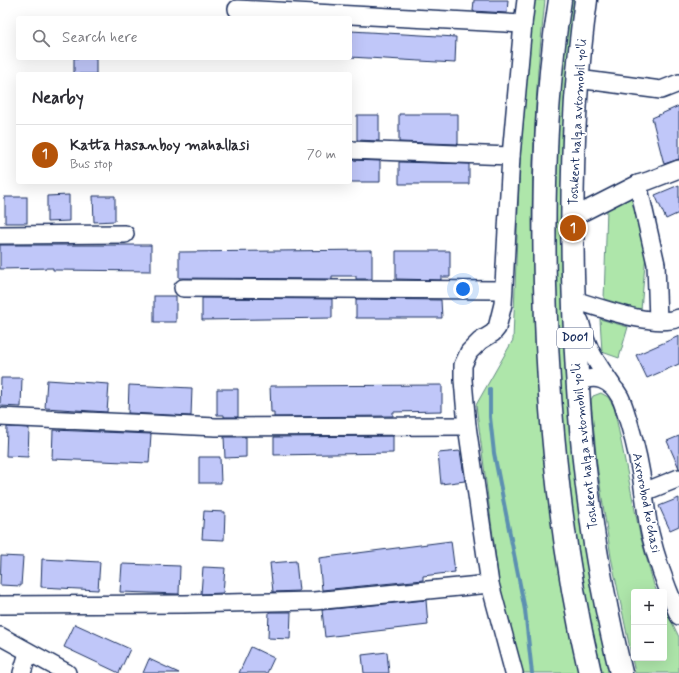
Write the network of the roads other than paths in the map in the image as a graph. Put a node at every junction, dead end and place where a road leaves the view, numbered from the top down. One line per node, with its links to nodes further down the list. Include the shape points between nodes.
1 (526, 0): 5 (street)
2 (560, 0): 34 (highway, Toshkent halqa avtomobil yo'li / D001, via 550,87 544,180 546,343 562,528 580,632)
3 (586, 0): 6 (highway, Toshkent halqa avtomobil yo'li / D001)
4 (237, 9): 5 (street)
5 (523, 24): 9 (street)
6 (578, 80): 7 (street, via 661,90); 12 (highway, Toshkent halqa avtomobil yo'li / D001)
7 (679, 83)
8 (352, 150): 9 (street)
9 (511, 156): 16 (street)
10 (679, 169): 11 (street)
11 (638, 184): 12 (street); 19 (street, via 656,264)
12 (572, 217): 17 (highway, Toshkent halqa avtomobil yo'li / D001)
13 (125, 234): 14 (street)
14 (0, 235)
15 (182, 288): 16 (street)
16 (504, 290): 23 (street, via 497,328 474,345 463,365)
17 (574, 300): 19 (street, via 642,319); 20 (highway, Toshkent halqa avtomobil yo'li / D001); 21 (street, Axrorobod ko'chasi, via 587,345)
18 (679, 318): 19 (street, via 671,321)
19 (658, 320)
20 (578, 384): 21 (street, Axrorobod ko'chasi, via 587,378 595,377); 35 (highway, Toshkent halqa avtomobil yo'li / D001, via 590,510 603,593)
21 (615, 390): 25 (street, Axrorobod ko'chasi, via 623,404 634,437)
22 (0, 417): 23 (street, via 216,427)
23 (467, 426): 26 (street)
24 (679, 478): 25 (street)
25 (644, 492): 28 (street, Axrorobod ko'chasi, via 655,556)
26 (490, 584): 27 (street, via 314,601); 33 (street)
27 (0, 605)
28 (679, 616)
29 (0, 636): 30 (street)
30 (28, 652): 31 (street); 32 (street)
31 (22, 673)
32 (66, 673)
33 (514, 673)
34 (590, 673)
35 (621, 673)

